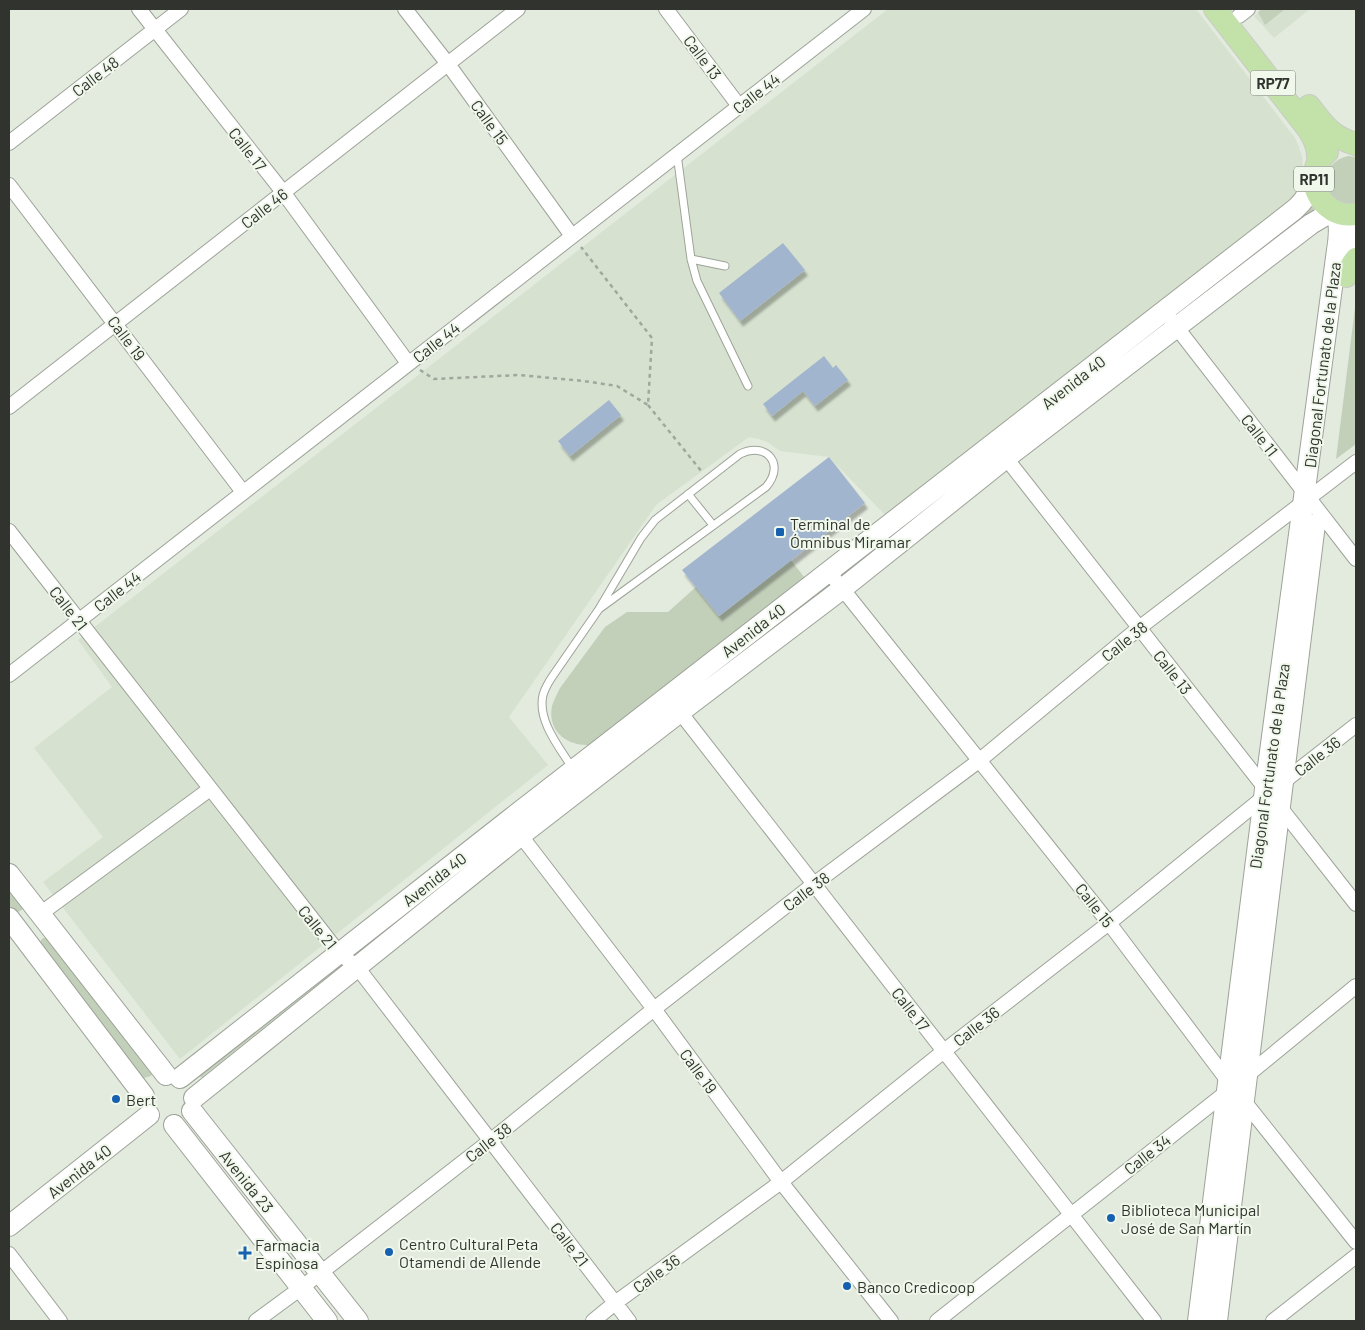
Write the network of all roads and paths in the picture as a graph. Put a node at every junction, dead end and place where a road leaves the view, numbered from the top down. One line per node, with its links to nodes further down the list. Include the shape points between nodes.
1 (139, 9): 9 (street, Calle 17)
2 (181, 9): 9 (street, Calle 48)
3 (405, 9): 10 (street, Calle 15)
4 (518, 9): 10 (street, Calle 46)
5 (666, 9): 11 (street, Calle 13)
6 (864, 9): 11 (street, Calle 44)
7 (1215, 9): 15 (main road, RP77, via 1309,130 1317,144)
8 (1240, 11): 13 (main road, RP77, via 1322,123 1334,135)
9 (154, 29): 12 (street, Calle 48); 17 (street, Calle 17)
10 (448, 64): 17 (street, Calle 46); 20 (street, Calle 15)
11 (739, 106): 14 (street, Calle 44)
12 (9, 143)
13 (1356, 144): 15 (main road, RP11, via 1333,148 1324,154)
14 (677, 154): 20 (street, Calle 44); 21 (lane)
15 (1316, 168): 18 (main road, RP11, via 1316,192 1326,206); 24 (main road, Avenida 40 / RP11, via 1308,195 1302,203)
16 (9, 186): 25 (street, Calle 19)
17 (283, 192): 25 (street, Calle 46); 26 (street, Calle 17)
18 (1341, 212): 24 (main road, Avenida 40 / RP11, via 1311,224); 36 (main road, Diagonal Fortunato de la Plaza, via 1337,216 1338,241)
19 (1356, 221): 23 (main road, Diagonal Fortunato de la Plaza, via 1351,240)
20 (572, 236): 26 (street, Calle 44); 28 (path, via 652,338)
21 (691, 258): 22 (lane); 27 (lane, via 697,281)
22 (724, 266)
23 (1351, 267): 36 (main road, Diagonal Fortunato de la Plaza)
24 (1170, 319): 30 (main road, Avenida 40 / RP11); 31 (main road, Avenida 40 / RP11); 36 (street, Calle 11)
25 (115, 323): 29 (street, Calle 46); 34 (street, Calle 19)
26 (408, 363): 28 (path, via 434,378 519,375 617,386); 34 (street, Calle 44)
27 (748, 386)
28 (648, 405): 33 (path)
29 (9, 407)
30 (1005, 434): 31 (street); 40 (main road, Avenida 40 / RP11)
31 (1006, 458): 41 (main road, Avenida 40 / RP11); 44 (street, Calle 13)
32 (1356, 462): 36 (street, Calle 38)
33 (704, 474)
34 (243, 492): 43 (street, Calle 44)
35 (688, 494): 37 (lane); 37 (lane, via 740,454 754,450 771,457 774,464 772,480); 42 (lane, via 655,520 641,538)
36 (1311, 498): 39 (street, Calle 11); 44 (street, Calle 38); 51 (main road, Diagonal Fortunato de la Plaza)
37 (713, 525): 42 (lane)
38 (9, 531): 43 (street, Calle 21)
39 (1356, 559)
40 (829, 572): 41 (street, Calle 15); 46 (main road, Avenida 40 / RP11)
41 (842, 589): 46 (main road, Avenida 40 / RP11); 48 (street, Calle 15)
42 (599, 609): 49 (lane, via 552,677 543,696 542,708 550,732)
43 (78, 621): 45 (street, Calle 44); 50 (street, Calle 21)
44 (1139, 628): 48 (street, Calle 38); 51 (street, Calle 13)
45 (9, 675)
46 (674, 704): 49 (main road, Avenida 40 / RP11); 54 (street, Calle 17)
47 (1356, 725): 51 (street, Calle 36)
48 (980, 760): 54 (street, Calle 38); 57 (street, Calle 15)
49 (579, 778): 52 (main road, Avenida 40 / RP11)
50 (210, 789): 56 (street); 59 (street, Calle 21)
51 (1272, 793): 55 (street, Calle 13); 57 (street, Calle 36); 65 (main road, Diagonal Fortunato de la Plaza)
52 (514, 828): 59 (main road, Avenida 40 / RP11); 60 (main road, Avenida 40 / RP11); 62 (street, Calle 19)
53 (9, 874): 56 (main road)
54 (814, 884): 62 (street, Calle 38); 63 (street, Calle 17)
55 (1356, 904)
56 (40, 914): 58 (main road); 64 (main road)
57 (1109, 923): 63 (street, Calle 36); 65 (street, Calle 15)
58 (12, 930): 66 (main road)
59 (339, 953): 60 (street, Calle 21); 64 (main road, Avenida 40 / RP11)
60 (357, 967): 67 (main road, Avenida 40 / RP11); 70 (street, Calle 21)
61 (1356, 986): 65 (street, Calle 34)
62 (654, 1008): 70 (street, Calle 38); 71 (street, Calle 19)
63 (944, 1051): 71 (street, Calle 36); 72 (street, Calle 17)
64 (173, 1076): 66 (main road, Avenida 40 / RP11, via 158,1077); 67 (main road, via 190,1086)
65 (1236, 1087): 72 (street, Calle 34); 74 (street, Calle 15); 89 (main road, Diagonal Fortunato de la Plaza); 90 (main road, Diagonal Fortunato de la Plaza)
66 (144, 1096): 68 (main road)
67 (193, 1105): 69 (main road, Avenida 40 / RP11, via 187,1117); 77 (main road, Avenida 23)
68 (150, 1115): 69 (main road, via 161,1124); 73 (main road, Avenida 40)
69 (174, 1124): 78 (main road, Avenida 23)
70 (490, 1141): 77 (street, Calle 38); 79 (street, Calle 21)
71 (780, 1182): 79 (street, Calle 36); 86 (street, Calle 19)
72 (1071, 1214): 87 (street, Calle 34); 88 (street, Calle 17)
73 (9, 1226)
74 (1356, 1242)
75 (9, 1254): 80 (street)
76 (1356, 1256): 91 (street)
77 (320, 1273): 78 (street, Calle 38); 83 (main road, Avenida 23)
78 (301, 1288): 81 (street, Calle 38); 82 (main road, Avenida 23)
79 (615, 1303): 84 (street, Calle 36); 85 (street, Calle 21)
80 (60, 1321)
81 (256, 1321)
82 (327, 1321)
83 (358, 1321)
84 (593, 1321)
85 (629, 1321)
86 (891, 1321)
87 (937, 1321)
88 (1154, 1321)
89 (1198, 1321)
90 (1218, 1321)
91 (1273, 1321)

